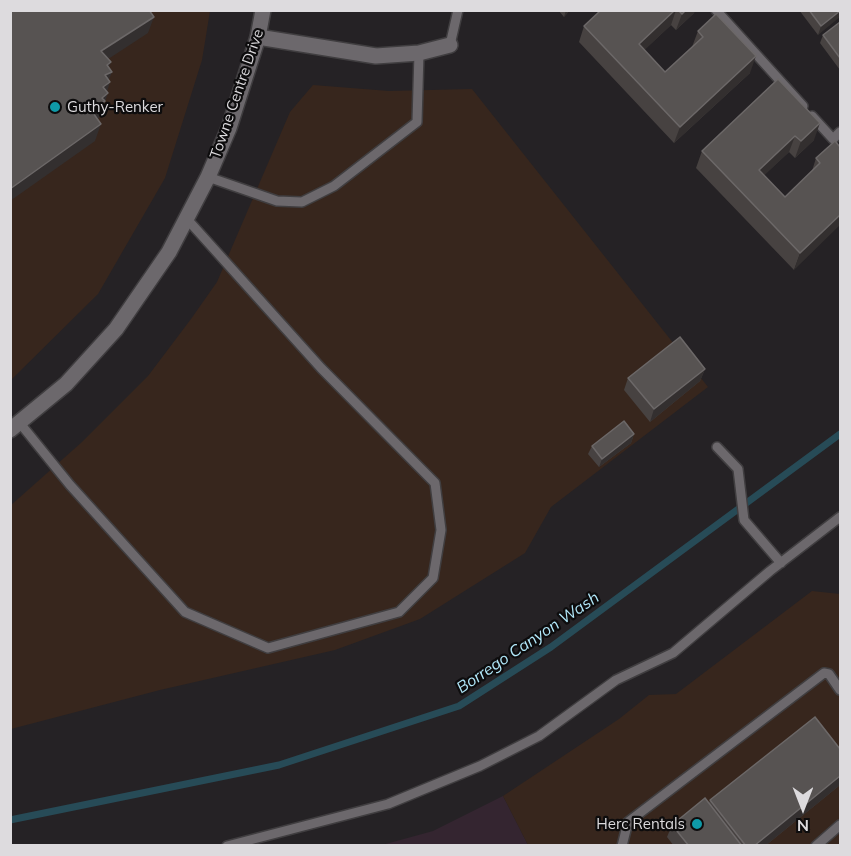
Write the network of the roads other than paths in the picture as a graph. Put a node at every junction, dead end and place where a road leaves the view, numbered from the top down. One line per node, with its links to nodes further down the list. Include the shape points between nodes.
1 (263, 10): 4 (street, Towne Centre Drive)
2 (458, 10): 5 (lane)
3 (716, 10): 7 (lane, via 833,139)
4 (258, 38): 6 (street, via 376,56); 8 (street, Towne Centre Drive, via 229,128)
5 (450, 45): 6 (street)
6 (419, 53): 8 (lane, via 417,122 334,186 302,202 277,201)
7 (840, 132)
8 (208, 177): 9 (street, Towne Centre Drive)
9 (188, 219): 10 (street, Towne Centre Drive, via 149,284 116,328 66,384); 10 (lane, via 321,368 435,483 441,530 433,578 399,612 268,648 185,612)
10 (15, 426)
11 (717, 447): 13 (lane, via 738,469 744,520)
12 (840, 517): 13 (lane)
13 (781, 563): 16 (lane, via 673,653 616,680 539,735 480,766 388,804)
14 (840, 690): 17 (lane, via 824,673 628,822)
15 (840, 825): 18 (lane)
16 (227, 846)
17 (622, 846)
18 (816, 846)

